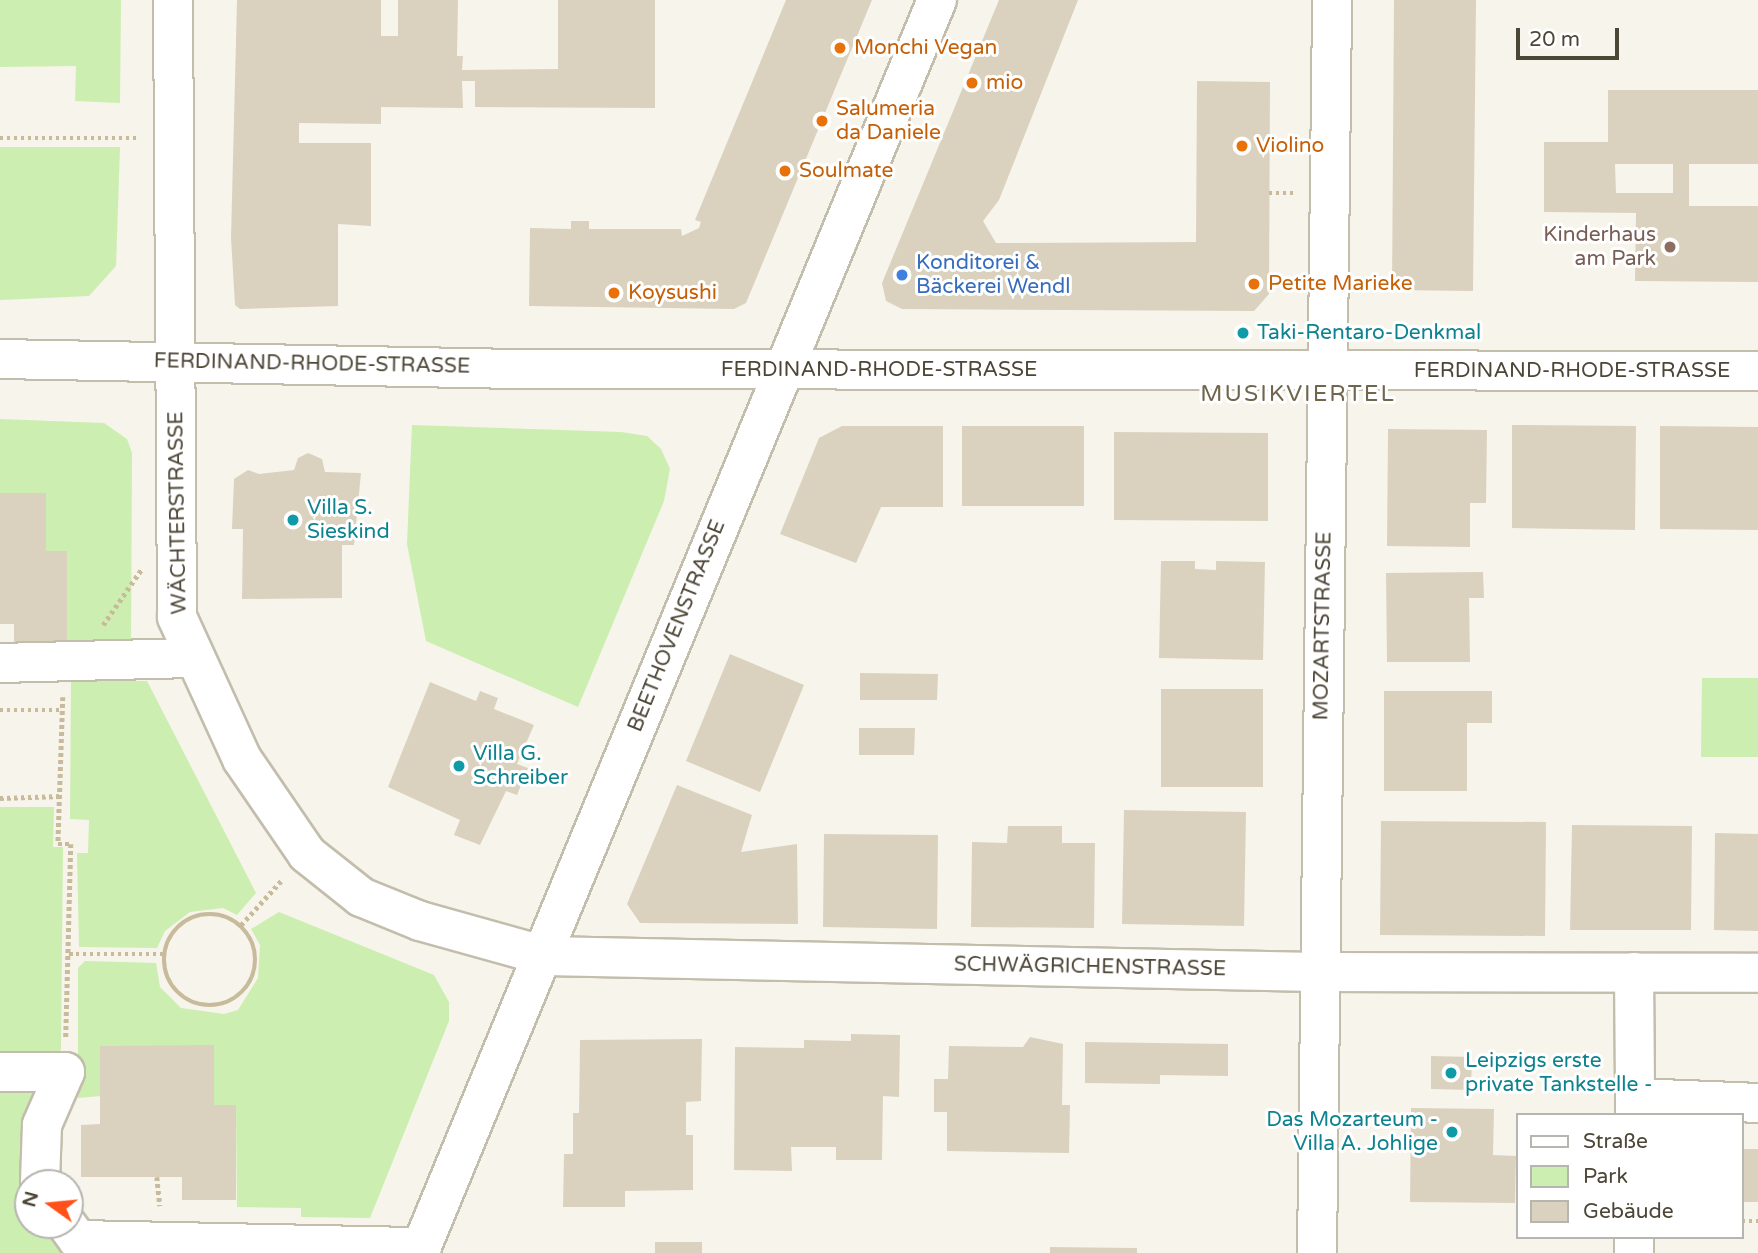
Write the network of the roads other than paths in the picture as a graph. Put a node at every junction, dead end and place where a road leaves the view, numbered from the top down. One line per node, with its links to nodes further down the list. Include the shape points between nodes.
1 (173, 0): 5 (street, WÄCHTERSTRASSE)
2 (936, 0): 6 (street, BEETHOVENSTRASSE)
3 (1332, 0): 7 (street, MOZARTSTRASSE)
4 (0, 359): 5 (street, FERDINAND-RHODE-STRASSE)
5 (176, 362): 6 (street, FERDINAND-RHODE-STRASSE); 9 (street, WÄCHTERSTRASSE, via 177,617)
6 (780, 370): 7 (street, FERDINAND-RHODE-STRASSE); 11 (street, BEETHOVENSTRASSE)
7 (1327, 370): 8 (street, FERDINAND-RHODE-STRASSE); 12 (street, MOZARTSTRASSE)
8 (1758, 371)
9 (192, 658): 10 (street); 11 (street, WÄCHTERSTRASSE, via 242,759 307,854 361,898 420,921)
10 (0, 663)
11 (545, 957): 12 (street, SCHWÄGRICHENSTRASSE); 20 (street, BEETHOVENSTRASSE)
12 (1317, 972): 13 (street, SCHWÄGRICHENSTRASSE); 21 (street, MOZARTSTRASSE)
13 (1634, 972): 14 (street, SCHWÄGRICHENSTRASSE); 17 (street)
14 (1758, 973)
15 (0, 1072): 18 (street, via 65,1072 42,1125)
16 (1758, 1103): 17 (street)
17 (1635, 1106)
18 (40, 1169)
19 (77, 1239): 20 (street)
20 (421, 1250)
21 (1317, 1253)

